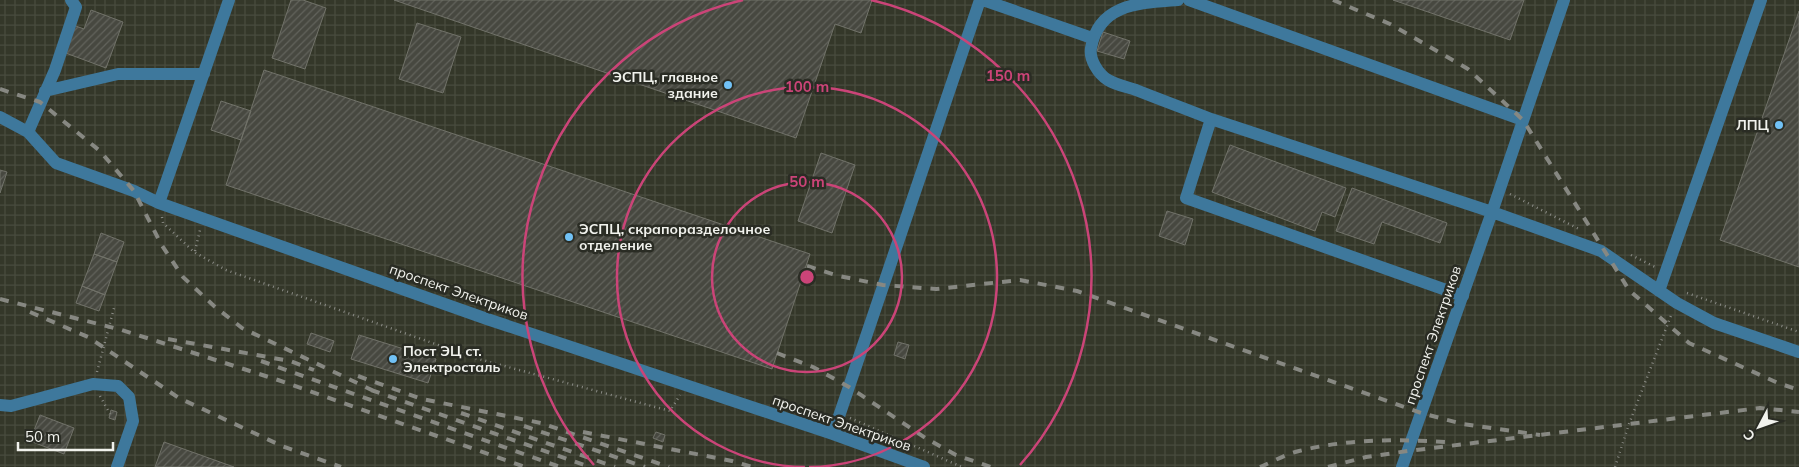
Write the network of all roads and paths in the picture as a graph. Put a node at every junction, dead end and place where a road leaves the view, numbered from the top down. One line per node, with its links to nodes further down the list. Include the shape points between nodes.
1 (71, 0): 10 (street, via 76,8)
2 (229, 0): 9 (street)
3 (982, 0): 8 (street); 32 (street)
4 (1178, 0): 8 (street, via 1137,4 1111,14 1101,21)
5 (1189, 0): 13 (street)
6 (1564, 0): 13 (street, проспект Электриков)
7 (1760, 0): 22 (street)
8 (1092, 38): 12 (street, via 1092,63 1107,80)
9 (204, 74): 10 (street, via 118,74); 16 (street)
10 (45, 90): 14 (street)
11 (0, 118): 14 (street, проспект Электриков)
12 (1211, 119): 17 (street); 24 (street, via 1186,198)
13 (1523, 120): 15 (street, проспект Электриков)
14 (28, 132): 16 (street, проспект Электриков, via 56,164)
15 (1500, 189): 17 (street, проспект Электриков); 19 (path)
16 (159, 203): 18 (street, проспект Электриков); 20 (path, via 163,223)
17 (1492, 212): 23 (street, via 1600,251); 24 (street, проспект Электриков)
18 (203, 219): 20 (path); 30 (street, проспект Электриков)
19 (1587, 233)
20 (194, 252): 30 (path, via 244,277 475,358 670,411)
21 (1631, 255): 22 (path)
22 (1666, 273): 23 (street)
23 (1659, 291): 25 (street)
24 (1463, 296): 38 (street, проспект Электриков)
25 (1676, 302): 27 (path, via 1682,291); 28 (street, via 1714,323); 39 (path)
26 (114, 308): 29 (path)
27 (1799, 332)
28 (1799, 352)
29 (93, 384): 31 (street, via 12,406); 33 (path); 35 (street, via 118,386 130,397 133,421)
30 (687, 386): 34 (street, проспект Электриков)
31 (0, 405)
32 (840, 413): 34 (street); 37 (path)
33 (110, 414)
34 (833, 434): 36 (street, проспект Электриков)
35 (117, 467)
36 (924, 467)
37 (962, 467)
38 (1402, 467)
39 (1615, 467)

